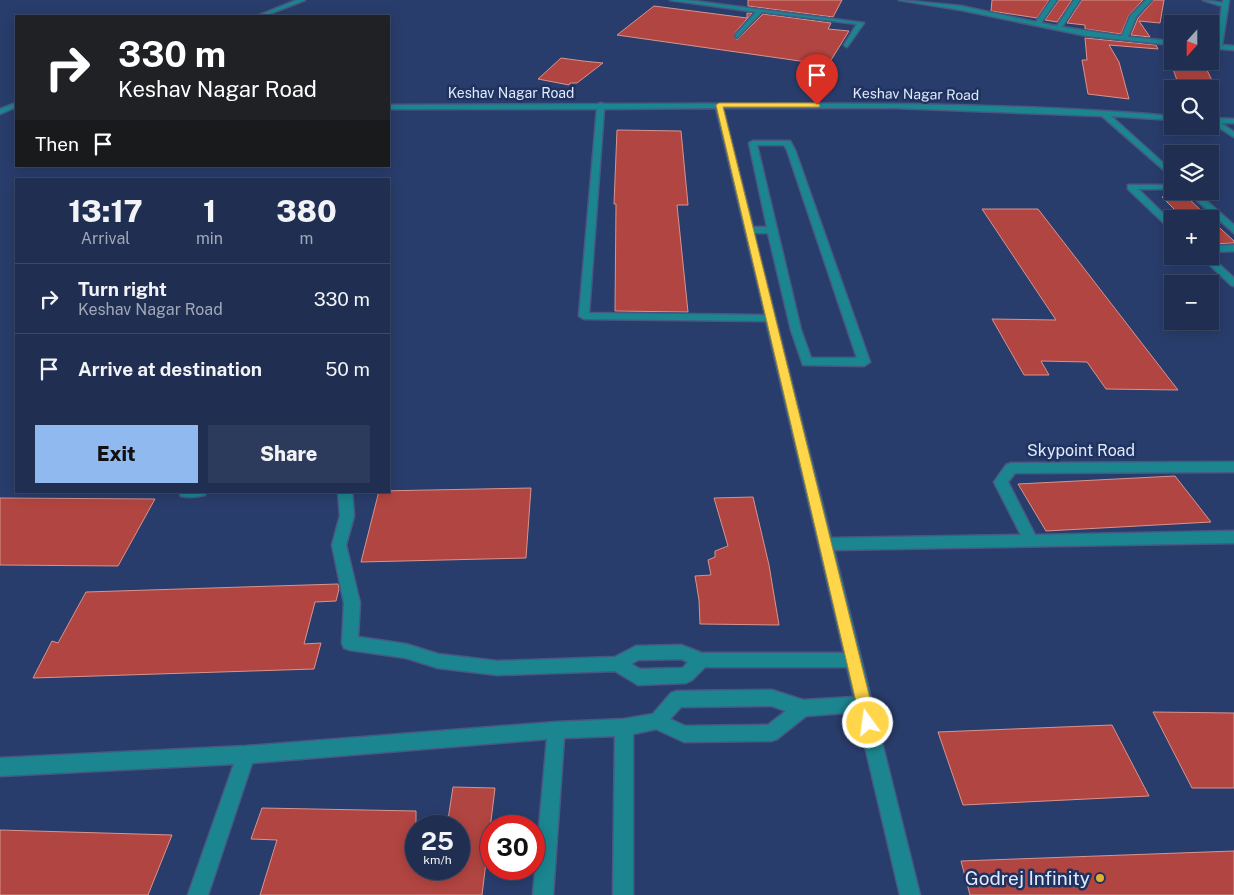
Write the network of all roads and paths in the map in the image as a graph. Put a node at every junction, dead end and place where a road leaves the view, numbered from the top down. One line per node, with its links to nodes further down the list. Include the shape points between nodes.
1 (302, 0): 10 (street)
2 (673, 0): 9 (street)
3 (902, 0): 11 (street, via 963,6)
4 (1054, 0): 11 (street)
5 (1076, 0): 12 (street)
6 (1149, 0): 14 (street, via 1133,16)
7 (1206, 0): 8 (street)
8 (1226, 2): 17 (street)
9 (760, 11): 13 (street); 16 (street, via 861,23)
10 (263, 15)
11 (1038, 24): 12 (street)
12 (1058, 29): 14 (street)
13 (737, 36)
14 (1124, 38): 15 (street)
15 (1164, 42)
16 (847, 45)
17 (1219, 46): 18 (street)
18 (1234, 48)
19 (15, 105): 23 (street)
20 (602, 105): 21 (street, Keshav Nagar Road); 22 (street, Keshav Nagar Road); 42 (street, via 584,316)
21 (719, 105): 25 (street, Keshav Nagar Road, via 895,106); 35 (street)
22 (390, 106)
23 (0, 112): 24 (street)
24 (15, 112)
25 (1104, 114): 26 (street, Keshav Nagar Road); 31 (street)
26 (1164, 118)
27 (1219, 120): 28 (street)
28 (1234, 121)
29 (1219, 125): 30 (street)
30 (1234, 135)
31 (1164, 168)
32 (1164, 187): 34 (street, via 1130,187)
33 (1200, 200): 37 (street)
34 (1164, 219)
35 (749, 230): 36 (street); 42 (street)
36 (772, 230): 36 (street, via 807,362 864,362 791,150 787,143 753,143)
37 (1234, 230)
38 (1234, 248): 39 (street)
39 (1219, 249)
40 (1215, 265): 41 (street)
41 (1234, 283)
42 (769, 318): 47 (street)
43 (1234, 467): 46 (street, Skypoint Road, via 1011,468 1001,482)
44 (345, 493): 50 (street, via 347,516 339,545 352,603 350,642 406,651 438,661 496,668)
45 (1234, 536): 46 (street)
46 (1031, 540): 47 (street)
47 (825, 544): 49 (street)
48 (702, 660): 49 (street); 50 (street, via 681,652 636,653); 50 (street, via 686,675 638,677)
49 (853, 660): 51 (street)
50 (617, 664)
51 (864, 704): 52 (street); 61 (street)
52 (803, 708): 53 (street, via 772,698 677,699); 53 (street, via 770,733 684,734)
53 (657, 721): 54 (street)
54 (624, 727): 55 (street); 60 (street)
55 (556, 730): 56 (street); 59 (street)
56 (246, 755): 57 (street); 58 (street)
57 (0, 767)
58 (198, 895)
59 (543, 895)
60 (623, 895)
61 (910, 895)

